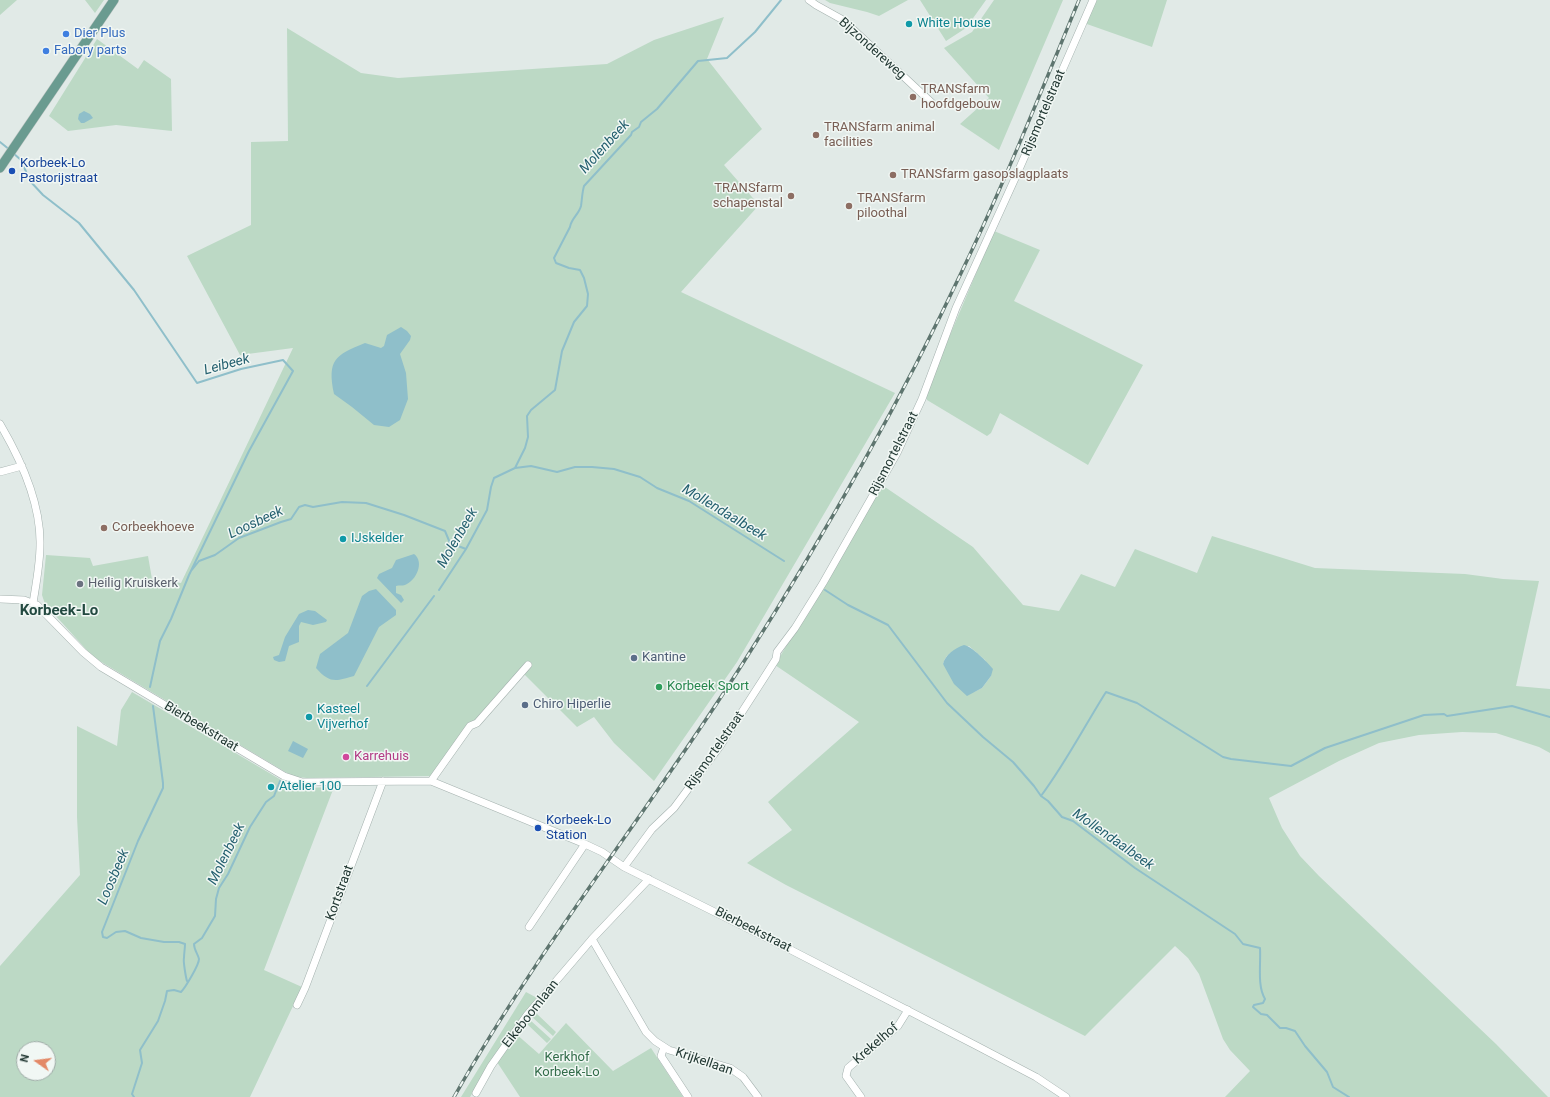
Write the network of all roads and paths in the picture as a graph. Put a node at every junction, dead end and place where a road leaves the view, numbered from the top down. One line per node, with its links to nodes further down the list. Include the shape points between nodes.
1 (114, 0): 5 (main road)
2 (809, 0): 4 (street, Bijzondereweg, via 843,20)
3 (1093, 0): 15 (street, Rijsmortelstraat, via 956,308 922,399 897,453 823,583 777,652 776,659 720,746 674,808 652,829)
4 (932, 102)
5 (0, 168)
6 (0, 424): 7 (street)
7 (22, 466): 8 (street); 10 (street, via 34,505 40,544)
8 (0, 472)
9 (0, 600): 10 (street, Bierbeekstraat, via 24,600)
10 (33, 603): 12 (street, Bierbeekstraat, via 96,663 284,776 302,782)
11 (528, 665): 13 (street, via 477,723 470,726)
12 (382, 781): 13 (street, Bierbeekstraat); 19 (street, Kortstraat)
13 (431, 781): 14 (street, Bierbeekstraat)
14 (585, 844): 15 (street, Bierbeekstraat); 17 (street)
15 (624, 867): 16 (street, Bierbeekstraat)
16 (649, 879): 18 (street, Eikeboomlaan); 20 (street, Bierbeekstraat)
17 (529, 927)
18 (592, 940): 21 (street, via 646,1032); 22 (street, Eikeboomlaan, via 528,1015 491,1066)
19 (297, 1005)
20 (908, 1010): 25 (street, Krekelhof, via 898,1026 848,1068 846,1076); 26 (street, Bierbeekstraat, via 1036,1077)
21 (664, 1047): 23 (street, via 661,1056); 24 (street, Krijkellaan, via 730,1068 744,1077)
22 (476, 1093)
23 (688, 1097)
24 (758, 1097)
25 (861, 1097)
26 (1066, 1097)

